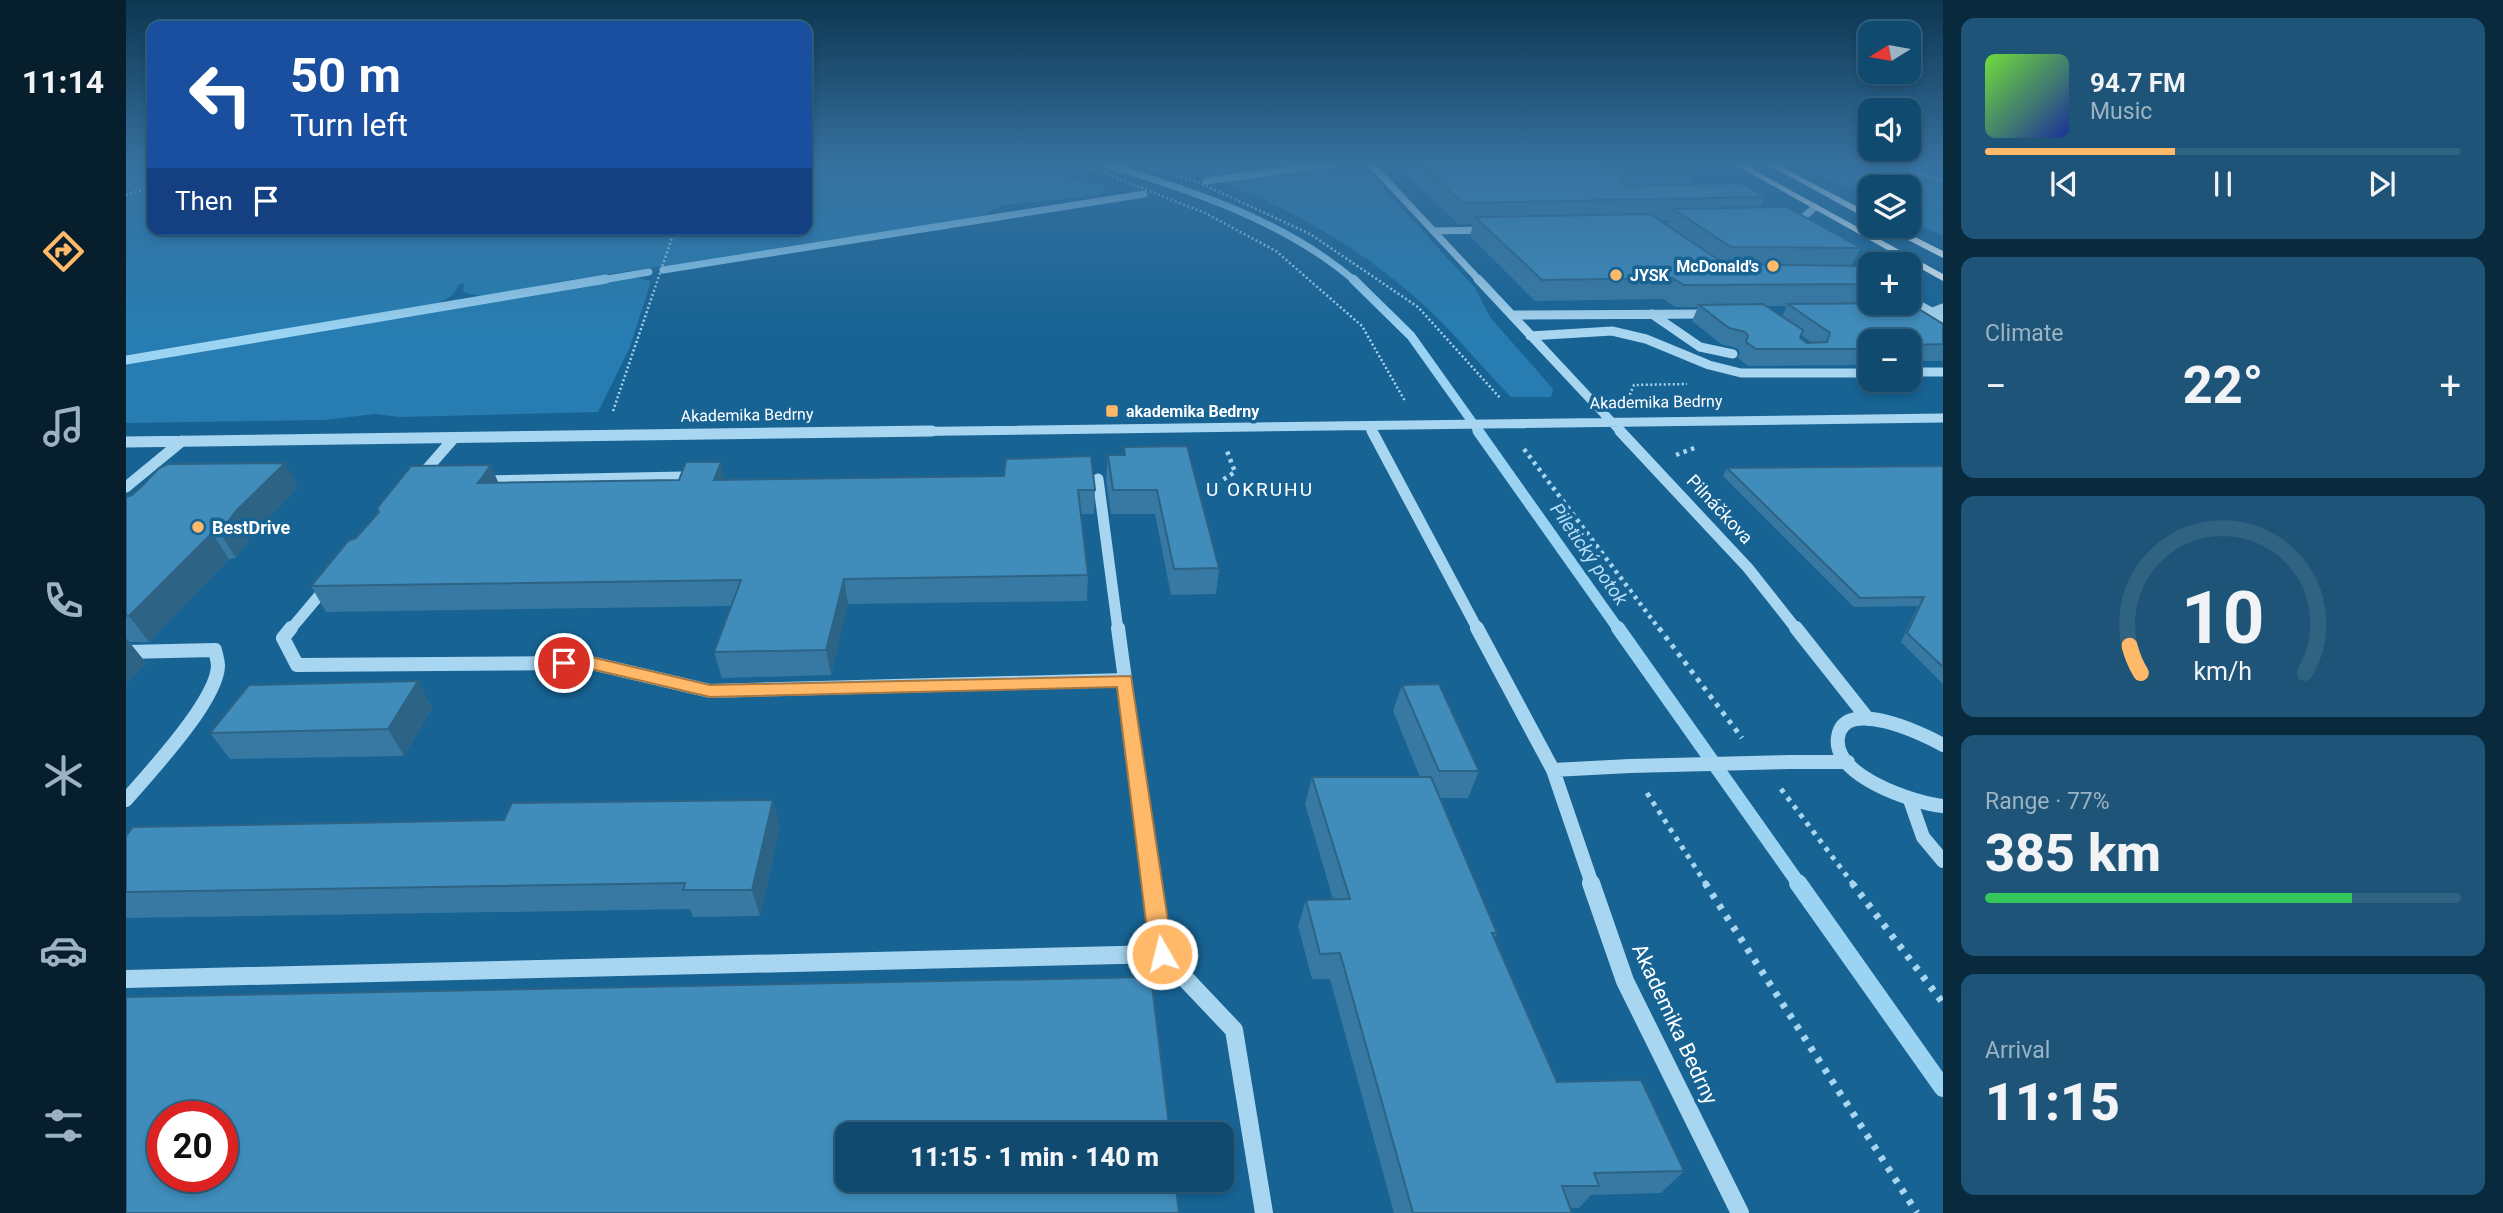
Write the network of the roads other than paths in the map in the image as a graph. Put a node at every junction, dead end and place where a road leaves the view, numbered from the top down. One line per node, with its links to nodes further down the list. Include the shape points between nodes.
1 (1423, 220): 6 (street, Pilnáčkova)
2 (1801, 220): 4 (street)
3 (1838, 220): 9 (main road)
4 (1786, 224)
5 (1500, 230): 6 (street)
6 (1434, 231): 16 (street, Pilnáčkova)
7 (1910, 238): 8 (main road)
8 (1943, 255)
9 (1943, 278)
10 (1921, 306): 13 (street)
11 (1943, 308): 13 (street)
12 (1921, 312): 13 (street)
13 (1933, 312): 17 (street)
14 (1652, 314): 15 (street); 16 (street); 19 (street, via 1700,347)
15 (1723, 314)
16 (1513, 315): 18 (street, Pilnáčkova)
17 (1943, 318)
18 (1530, 336): 22 (street, via 1612,331 1741,373); 24 (street, Pilnáčkova)
19 (1733, 354)
20 (1921, 372): 21 (street)
21 (1943, 372)
22 (1858, 373)
23 (1943, 418): 24 (street, Akademika Bedrny)
24 (1612, 422): 25 (street, Akademika Bedrny); 37 (street, Pilnáčkova, via 1748,568)
25 (1369, 426): 26 (street, Akademika Bedrny); 40 (street, Akademika Bedrny)
26 (454, 438): 27 (street, Akademika Bedrny); 32 (street)
27 (182, 441): 28 (street, Akademika Bedrny); 33 (street)
28 (126, 442)
29 (683, 477): 31 (street)
30 (1098, 479): 36 (street)
31 (469, 481)
32 (417, 486)
33 (126, 487)
34 (336, 576): 36 (street, via 283,638 296,665 591,663 710,691)
35 (126, 652): 41 (street, via 215,650 218,668 173,744)
36 (1125, 680): 45 (street)
37 (1868, 719): 38 (street, via 1910,728); 39 (street, via 1853,721 1838,736)
38 (1943, 745)
39 (1848, 762): 40 (street, bridge); 42 (street, via 1864,776)
40 (1553, 770): 48 (street, Akademika Bedrny, via 1625,981)
41 (126, 800)
42 (1910, 800): 43 (street); 44 (street, via 1923,837)
43 (1943, 806)
44 (1943, 861)
45 (1162, 954): 46 (street); 47 (street, via 1234,1030)
46 (126, 979)
47 (1264, 1213)
48 (1740, 1213)

